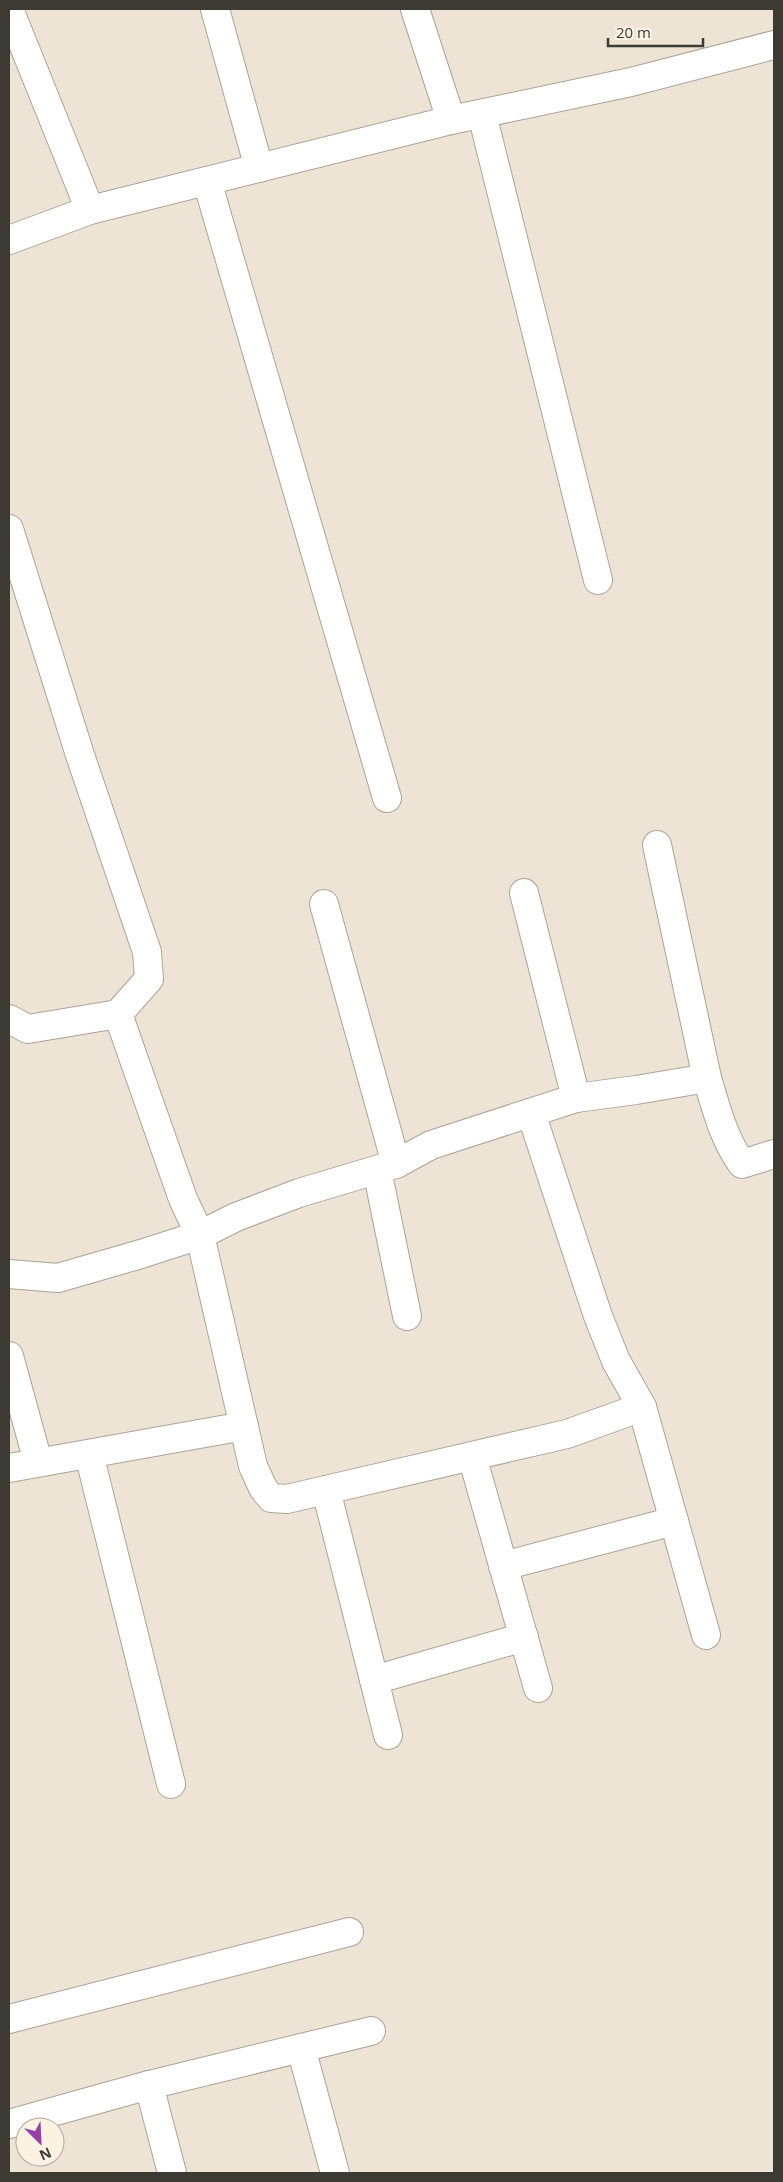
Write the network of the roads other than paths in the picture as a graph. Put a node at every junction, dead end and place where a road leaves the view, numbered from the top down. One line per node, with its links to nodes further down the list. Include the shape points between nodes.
1 (9, 9): 9 (street)
2 (215, 9): 7 (street)
3 (415, 9): 6 (street)
4 (774, 45): 5 (street, via 631,82)
5 (482, 114): 6 (street); 12 (street)
6 (451, 120): 7 (street)
7 (259, 168): 8 (street)
8 (207, 181): 9 (street); 13 (street)
9 (90, 210): 10 (street)
10 (9, 240)
11 (9, 529): 17 (street, via 80,755 147,952 150,979)
12 (598, 580)
13 (387, 798)
14 (657, 845): 19 (street)
15 (524, 892): 20 (street)
16 (324, 904): 23 (street)
17 (118, 1014): 18 (street, via 28,1029); 24 (street)
18 (9, 1019)
19 (707, 1078): 20 (street); 22 (street, via 732,1151 742,1164)
20 (576, 1098): 21 (street)
21 (531, 1113): 23 (street, via 431,1145); 28 (street, via 598,1316 616,1361)
22 (774, 1154)
23 (387, 1167): 24 (street, via 299,1193 236,1217); 26 (street)
24 (200, 1235): 25 (street, via 58,1278); 29 (street)
25 (9, 1274)
26 (407, 1316)
27 (9, 1356): 32 (street)
28 (642, 1407): 31 (street, via 567,1434); 35 (street)
29 (244, 1426): 30 (street); 34 (street, via 253,1466 271,1498 287,1499)
30 (89, 1454): 32 (street); 42 (street)
31 (472, 1456): 34 (street); 36 (street)
32 (38, 1462): 33 (street)
33 (9, 1468)
34 (326, 1490): 39 (street)
35 (674, 1521): 36 (street); 37 (street)
36 (503, 1566): 38 (street)
37 (706, 1635)
38 (524, 1637): 39 (street); 40 (street)
39 (374, 1680): 41 (street)
40 (538, 1688)
41 (388, 1735)
42 (171, 1784)
43 (348, 1932): 44 (street)
44 (9, 2020)
45 (371, 2030): 46 (street)
46 (301, 2048): 47 (street); 50 (street)
47 (149, 2085): 48 (street); 49 (street)
48 (9, 2124)
49 (172, 2173)
50 (335, 2173)

